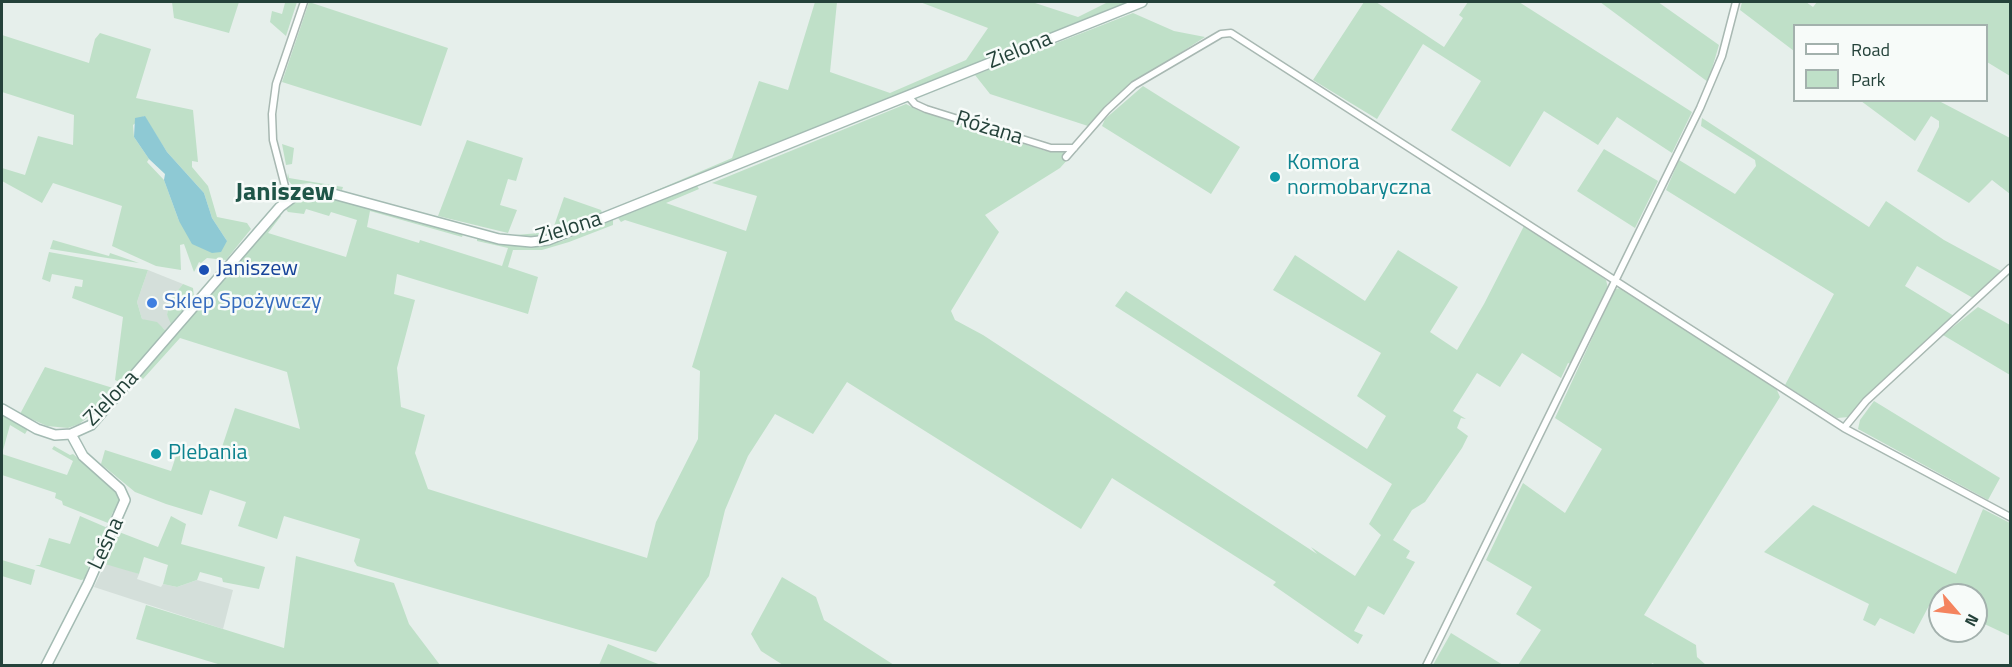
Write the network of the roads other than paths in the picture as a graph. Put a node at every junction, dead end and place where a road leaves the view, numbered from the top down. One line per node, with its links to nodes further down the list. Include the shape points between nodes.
1 (304, 2): 7 (street, via 278,78 272,114)
2 (1142, 2): 4 (street, Zielona)
3 (1736, 2): 9 (street, via 1722,56 1700,108)
4 (908, 96): 5 (street, Różana, via 926,109 1051,148); 7 (street, Zielona, via 548,240 499,239 326,192 308,191)
5 (1074, 148): 6 (street); 9 (street, via 1134,86 1221,34 1230,33)
6 (1066, 157)
7 (288, 198): 12 (street, Zielona, via 101,416)
8 (2010, 268): 11 (street, via 1866,402)
9 (1616, 279): 11 (street); 15 (street)
10 (2, 409): 12 (street, Zielona, via 43,432)
11 (1844, 428): 13 (street)
12 (71, 435): 14 (street, Leśna, via 82,456 120,489 125,500)
13 (2010, 517)
14 (46, 666)
15 (1426, 666)

